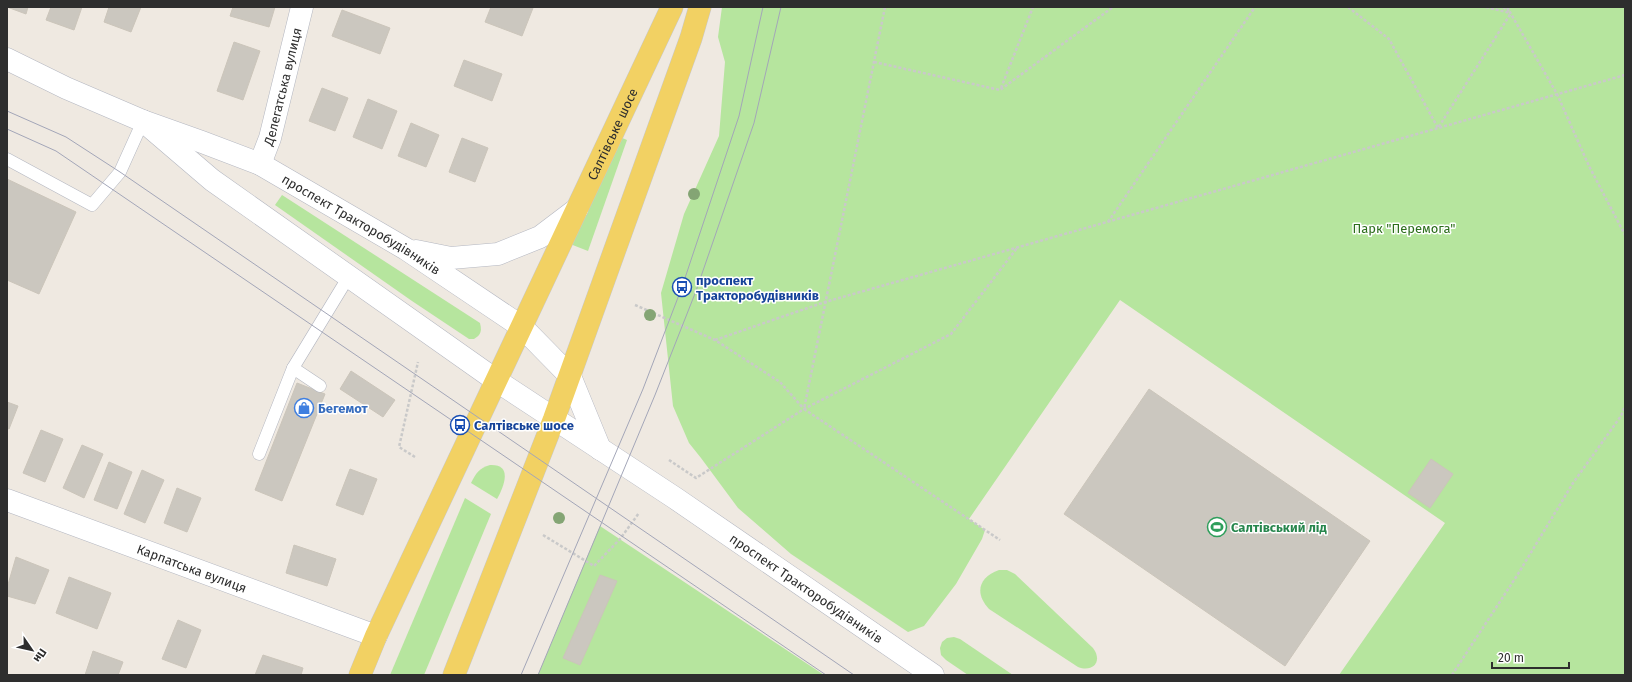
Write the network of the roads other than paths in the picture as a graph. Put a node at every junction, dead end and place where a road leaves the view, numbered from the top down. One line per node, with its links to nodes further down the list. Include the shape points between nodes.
1 (302, 7): 7 (main road, Делегатська вулиця, via 270,138)
2 (672, 7): 8 (main road, Салтівське шосе)
3 (700, 7): 13 (main road)
4 (7, 59): 5 (main road, проспект Тракторобудівників)
5 (143, 121): 6 (lane, via 120,172 92,205); 7 (main road, проспект Тракторобудівників); 10 (main road, проспект Тракторобудівників, via 212,180)
6 (7, 160)
7 (260, 164): 9 (main road, проспект Тракторобудівників)
8 (577, 209): 9 (main road, via 540,237 498,254 452,258); 11 (main road, Салтівське шосе)
9 (406, 249): 11 (main road, проспект Тракторобудівників)
10 (350, 276): 12 (lane); 14 (main road, проспект Тракторобудівників)
11 (522, 327): 13 (main road, проспект Тракторобудівників); 14 (main road, Салтівське шосе)
12 (293, 368): 15 (lane); 18 (lane)
13 (570, 376): 16 (main road); 17 (main road, проспект Тракторобудівників)
14 (497, 381): 16 (main road, проспект Тракторобудівників); 20 (main road, Салтівське шосе)
15 (320, 386)
16 (554, 419): 17 (main road, проспект Тракторобудівників); 23 (main road)
17 (600, 450): 21 (main road, проспект Тракторобудівників, via 675,498)
18 (259, 454)
19 (7, 500): 20 (main road, Карпатська вулиця)
20 (376, 636): 22 (main road, Салтівське шосе)
21 (921, 671)
22 (360, 675)
23 (454, 675)

